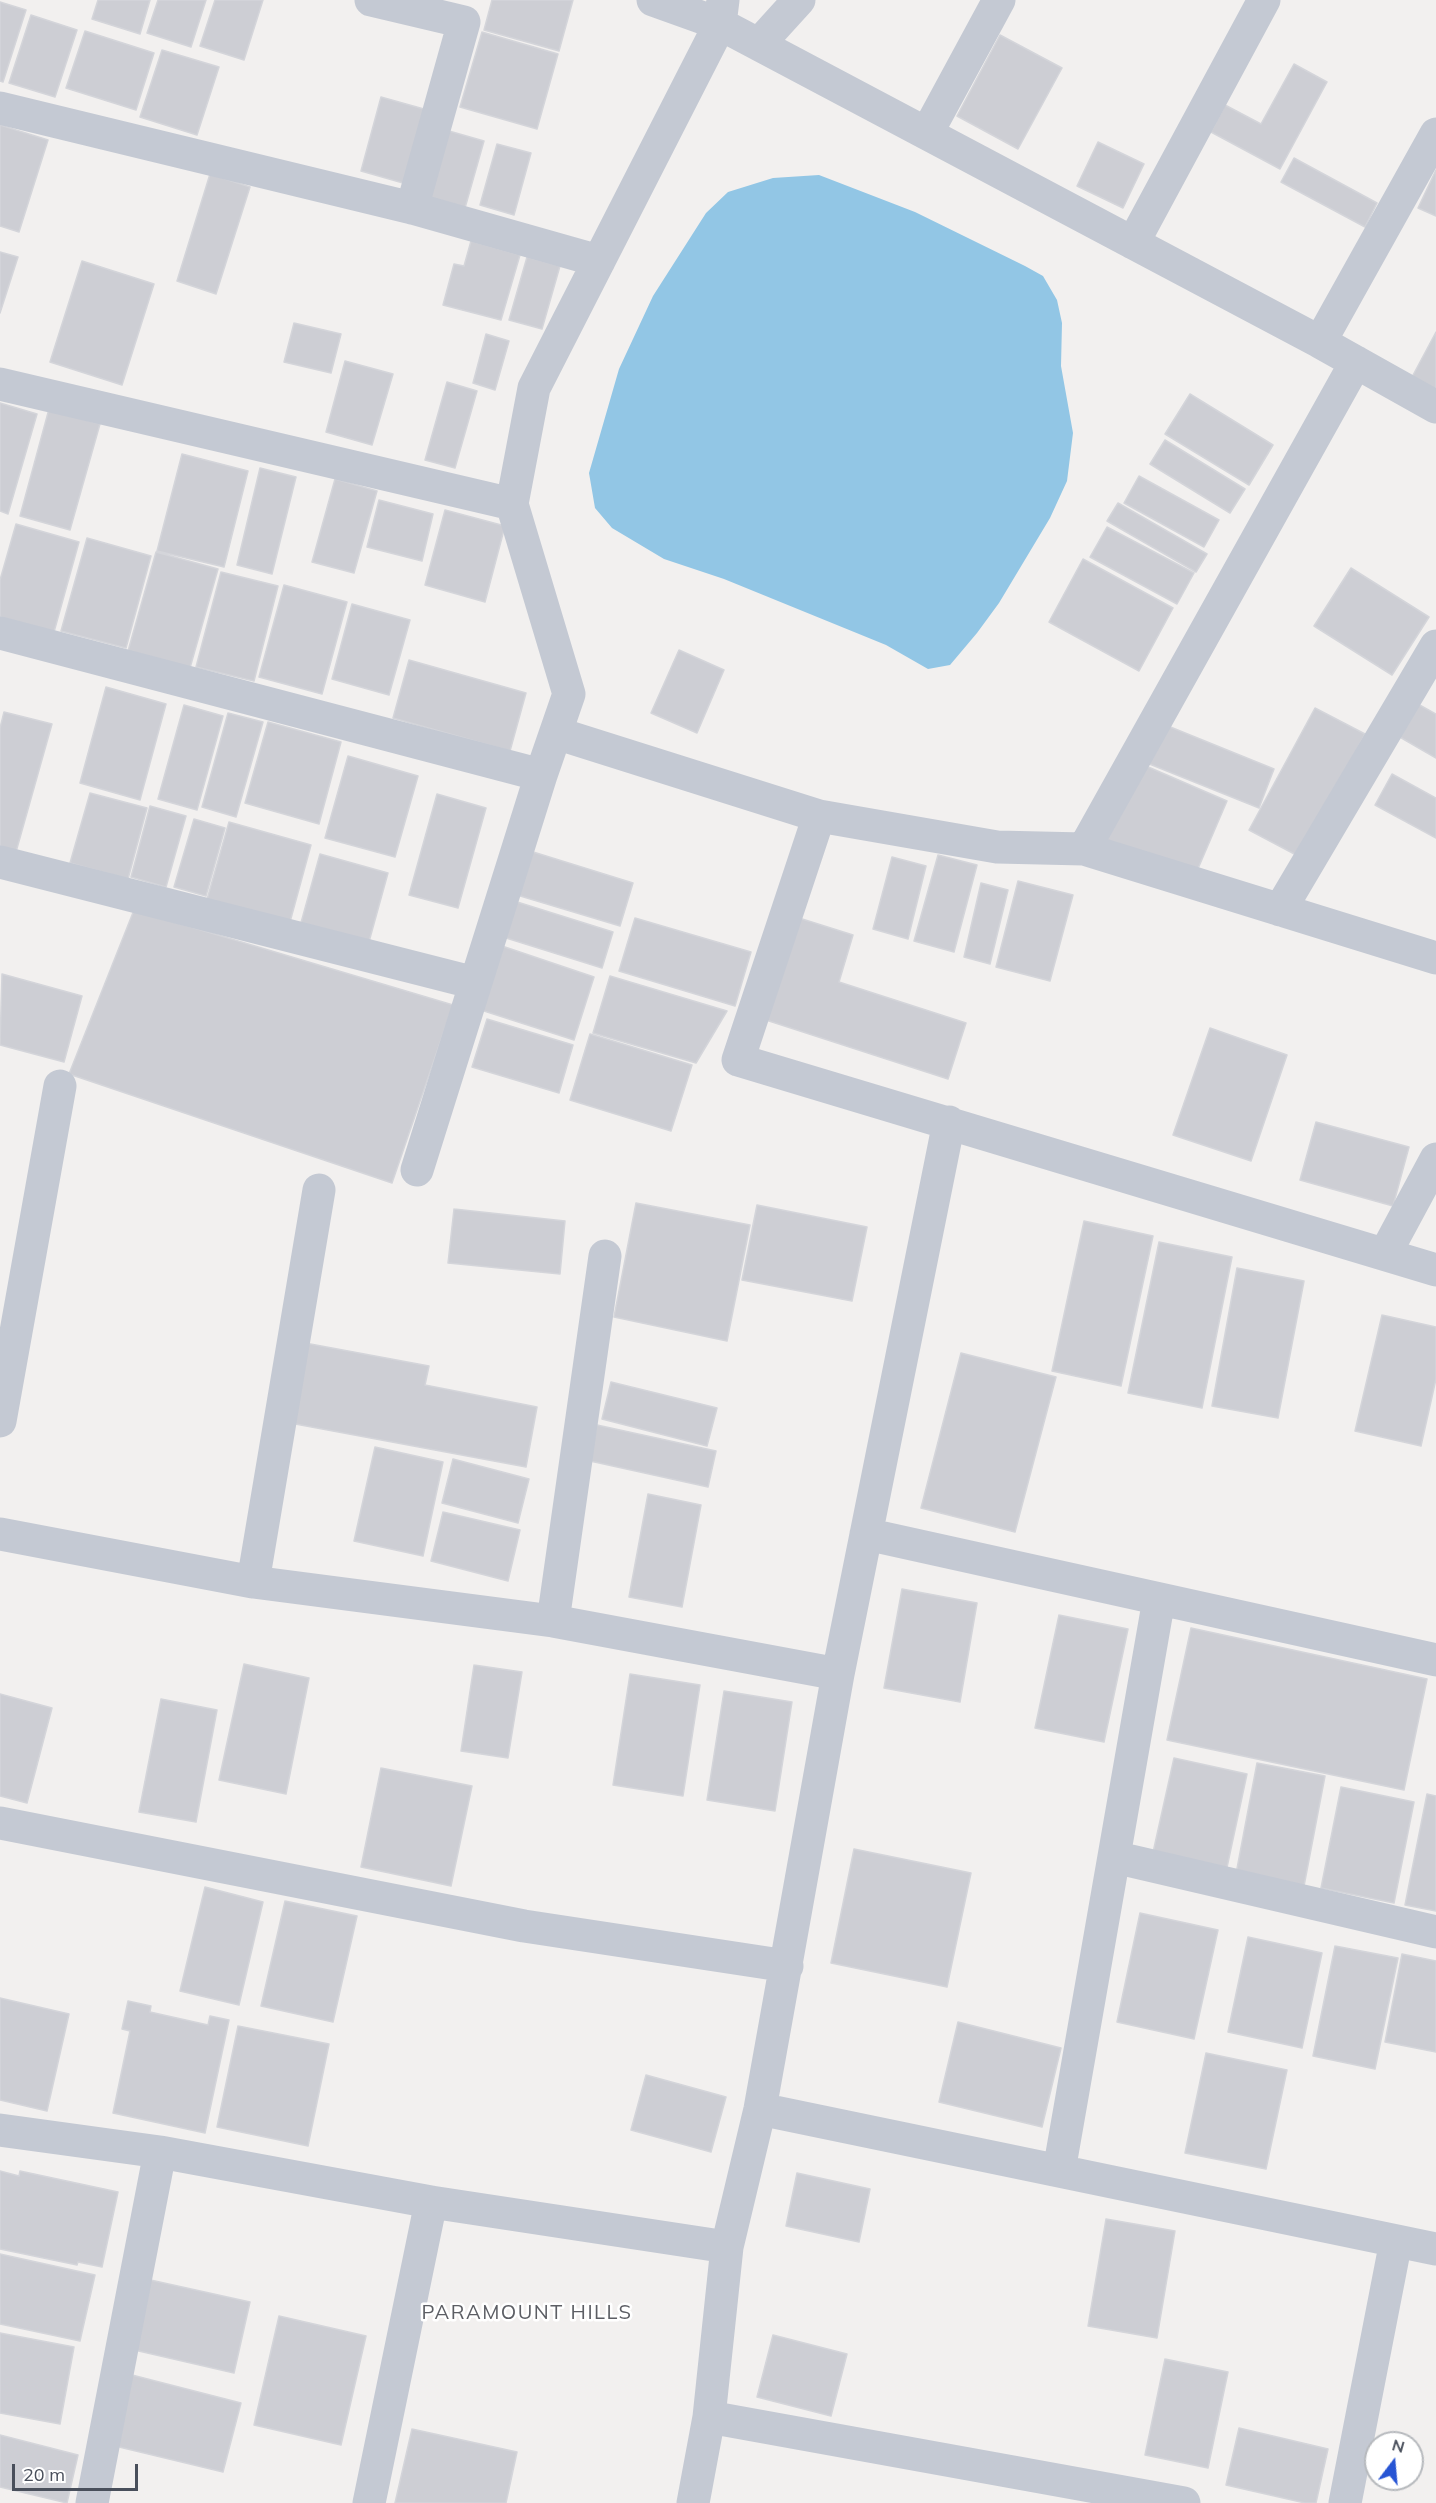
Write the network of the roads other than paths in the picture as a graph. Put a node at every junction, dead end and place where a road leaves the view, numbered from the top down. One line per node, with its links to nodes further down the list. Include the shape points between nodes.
1 (371, 0): 11 (street, via 464,22)
2 (653, 0): 6 (street)
3 (799, 0): 7 (street)
4 (999, 0): 9 (street)
5 (1264, 0): 12 (street)
6 (722, 12): 7 (street); 13 (street)
7 (759, 44): 9 (street)
8 (0, 108): 11 (street)
9 (927, 133): 12 (street)
10 (1434, 144): 14 (street)
11 (412, 208): 13 (street)
12 (1133, 243): 14 (street)
13 (599, 261): 18 (street, via 534,388)
14 (1320, 342): 15 (street)
15 (1356, 362): 17 (street); 24 (street)
16 (0, 384): 18 (street)
17 (1436, 407)
18 (512, 504): 21 (street, via 569,694)
19 (0, 633): 22 (street)
20 (1436, 646): 26 (street)
21 (556, 733): 22 (street); 23 (street)
22 (541, 775): 28 (street)
23 (819, 816): 24 (street, via 997,847); 30 (street, via 738,1060)
24 (1084, 849): 26 (street)
25 (0, 862): 28 (street)
26 (1280, 910): 27 (street)
27 (1436, 958)
28 (475, 983): 32 (street)
29 (60, 1086): 37 (street)
30 (949, 1122): 34 (street); 39 (street)
31 (1436, 1159): 34 (street)
32 (417, 1170)
33 (319, 1190): 40 (street)
34 (1385, 1254): 36 (street)
35 (605, 1256): 42 (street)
36 (1436, 1269)
37 (0, 1420)
38 (0, 1534): 40 (street)
39 (866, 1534): 41 (street); 44 (street)
40 (253, 1582): 42 (street)
41 (1160, 1599): 43 (street); 46 (street)
42 (553, 1621): 44 (street)
43 (1436, 1660)
44 (838, 1674): 48 (street)
45 (0, 1823): 48 (street, via 524,1926)
46 (1114, 1857): 47 (street); 52 (street)
47 (1436, 1932)
48 (787, 1966): 49 (street)
49 (760, 2109): 52 (street); 55 (street)
50 (0, 2130): 51 (street)
51 (160, 2152): 53 (street); 58 (street)
52 (1059, 2171): 54 (street)
53 (431, 2202): 55 (street); 59 (street)
54 (1396, 2241): 56 (street); 62 (street)
55 (727, 2247): 57 (street)
56 (1436, 2250)
57 (709, 2417): 60 (street); 61 (street)
58 (92, 2503)
59 (369, 2503)
60 (693, 2503)
61 (1184, 2503)
62 (1345, 2503)

